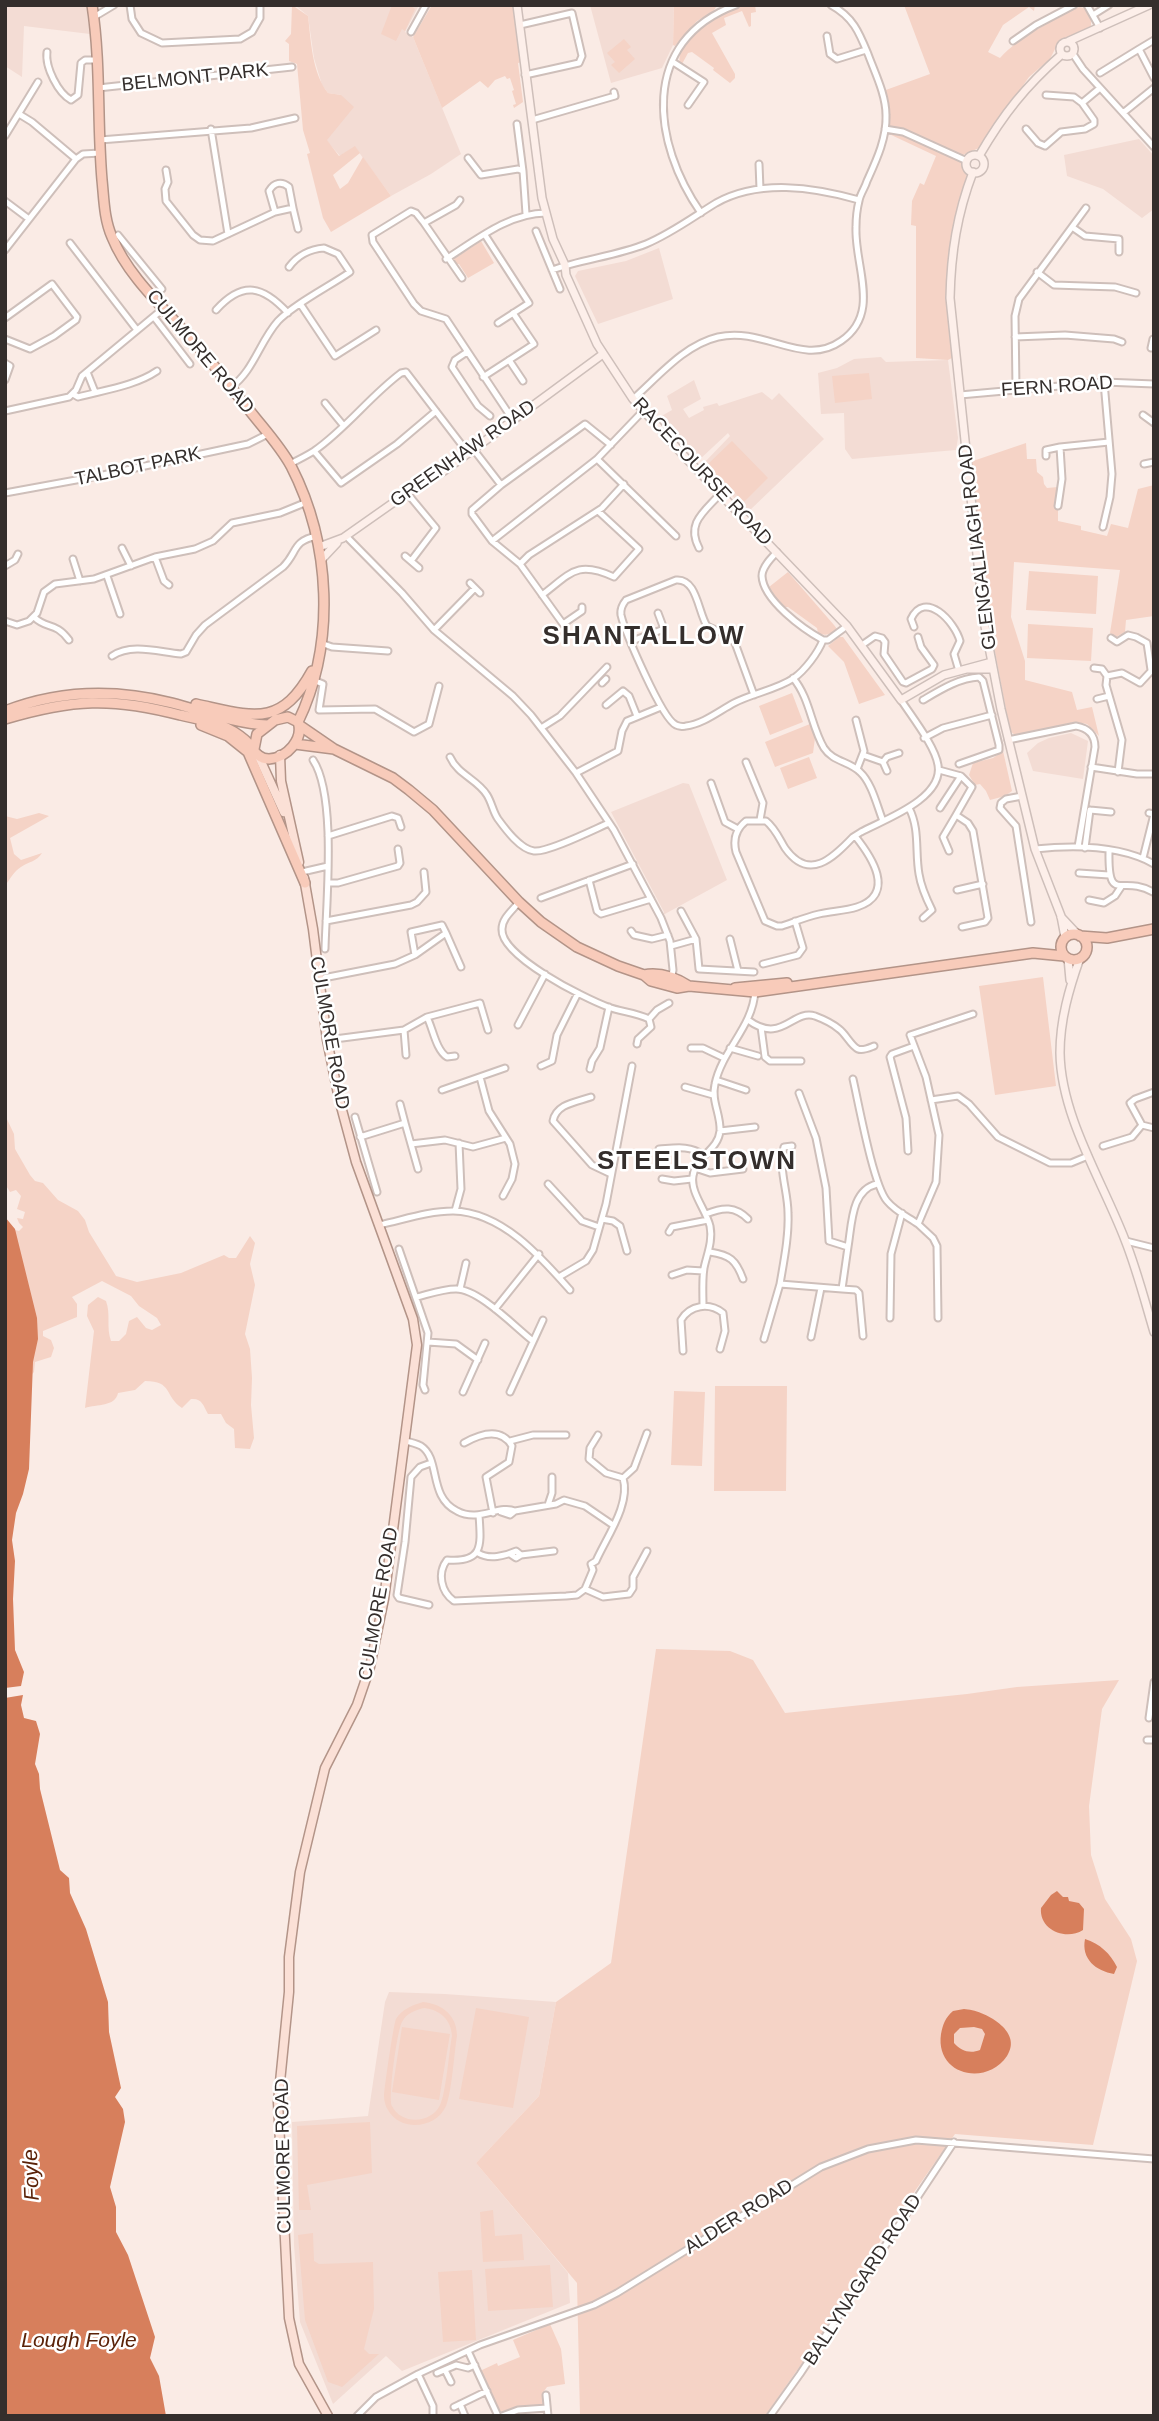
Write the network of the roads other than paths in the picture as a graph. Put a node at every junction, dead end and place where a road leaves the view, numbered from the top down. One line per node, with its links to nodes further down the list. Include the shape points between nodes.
1 (92, 5): 15 (highway, CULMORE ROAD)
2 (114, 5): 15 (street)
3 (131, 5): 4 (street, via 132,19 141,33 162,43 178,43 240,39 253,32)
4 (260, 5)
5 (426, 5): 18 (street)
6 (517, 5): 16 (main road, RACECOURSE ROAD)
7 (736, 5): 32 (street, via 704,22)
8 (831, 5): 25 (street, via 856,26)
9 (1074, 5): 13 (street)
10 (1087, 5): 14 (street)
11 (1109, 5): 14 (street)
12 (1149, 5): 17 (main road)
13 (1061, 8): 22 (street)
14 (1093, 15): 17 (street)
15 (94, 17): 30 (highway, CULMORE ROAD)
16 (520, 25): 35 (main road, RACECOURSE ROAD); 35 (street, via 572,13 582,56 579,63)
17 (1100, 28): 19 (main road)
18 (411, 32)
19 (1088, 34): 23 (main road); 28 (main road)
20 (827, 36): 25 (street, via 830,54 837,59)
21 (1154, 40): 24 (street)
22 (1013, 41)
23 (1069, 41): 28 (main road); 29 (main road, via 1060,45)
24 (1139, 49): 34 (street); 36 (street)
25 (866, 50): 51 (street, via 883,96)
26 (47, 52): 31 (street, via 47,65 63,95 71,100 78,95)
27 (80, 52): 31 (street)
28 (1074, 52): 29 (main road); 39 (street)
29 (1062, 54): 57 (main road, GLENGALLIAGH ROAD, via 1016,98)
30 (96, 60): 31 (street); 38 (highway, CULMORE ROAD)
31 (83, 61)
32 (673, 62): 44 (street, via 704,82); 73 (street, via 664,85 663,122 676,170)
33 (292, 67): 38 (street, BELMONT PARK)
34 (1100, 73)
35 (525, 75): 48 (main road, RACECOURSE ROAD)
36 (1154, 78)
37 (38, 82): 46 (street)
38 (98, 88): 54 (highway, CULMORE ROAD)
39 (1100, 88): 43 (street); 45 (street)
40 (1154, 88): 45 (street)
41 (614, 92): 48 (street, via 615,96)
42 (1046, 95): 43 (street, via 1068,95)
43 (1082, 103): 52 (street, via 1094,120 1091,127 1061,132 1045,146)
44 (688, 105)
45 (1123, 113): 55 (street)
46 (19, 114): 53 (street); 59 (street)
47 (295, 118): 50 (street)
48 (532, 121): 72 (main road, RACECOURSE ROAD)
49 (517, 124): 63 (street)
50 (211, 129): 54 (street); 80 (street)
51 (885, 129): 60 (street, via 903,132); 67 (street)
52 (1026, 130)
53 (5, 136)
54 (100, 140): 56 (highway, CULMORE ROAD)
55 (1154, 146)
56 (100, 153): 59 (street); 92 (highway, CULMORE ROAD, via 108,226 121,256)
57 (979, 156): 60 (main road); 64 (main road, GLENGALLIAGH ROAD, via 983,167)
58 (468, 158): 63 (street, via 481,175)
59 (76, 159): 75 (street)
60 (967, 161): 64 (main road)
61 (759, 164): 65 (street)
62 (166, 170): 80 (street, via 166,201 193,235 206,242)
63 (523, 171): 74 (street)
64 (973, 172): 128 (main road, GLENGALLIAGH ROAD, via 957,223 951,264)
65 (760, 189): 67 (street, via 786,187); 73 (street, via 737,194)
66 (460, 200): 76 (street)
67 (859, 200): 129 (street, via 856,238 864,303 848,336 834,346 813,351 751,335 718,337 690,350)
68 (5, 201): 75 (street)
69 (293, 208): 71 (street); 71 (street, via 289,187 277,183 269,191); 78 (street)
70 (1086, 208): 77 (street)
71 (275, 212): 80 (street)
72 (546, 213): 74 (street); 87 (main road, RACECOURSE ROAD)
73 (701, 213): 87 (street, via 624,252)
74 (526, 214): 82 (street)
75 (29, 219): 84 (street)
76 (424, 223): 86 (street); 112 (street, via 411,211 372,236 373,242 414,304 446,319)
77 (1072, 227): 85 (street, via 1085,236 1119,239); 91 (street)
78 (298, 229)
79 (536, 231): 90 (street)
80 (228, 234)
81 (118, 235): 88 (street)
82 (485, 235): 86 (street); 101 (street, via 530,303)
83 (70, 243): 105 (street)
84 (5, 250)
85 (1119, 252)
86 (446, 258): 93 (street)
87 (565, 265): 90 (street); 113 (main road, RACECOURSE ROAD)
88 (145, 267): 92 (street); 94 (street)
89 (289, 267): 97 (street, via 303,254 324,248 338,254 351,272)
90 (552, 270): 95 (street)
91 (1037, 272): 96 (street, via 1055,285 1115,287); 107 (street, via 1019,299)
92 (136, 274): 98 (highway, CULMORE ROAD)
93 (462, 278)
94 (162, 289)
95 (561, 289)
96 (1136, 293)
97 (301, 305): 100 (street); 106 (street, via 335,356)
98 (164, 308): 102 (street); 124 (highway, CULMORE ROAD)
99 (216, 310): 100 (street, via 249,289 270,295)
100 (288, 313): 124 (street)
101 (513, 313): 104 (street); 114 (street, via 534,344)
102 (154, 317): 105 (street); 116 (street)
103 (5, 318): 108 (street, via 52,284 77,317 30,349)
104 (498, 323)
105 (137, 330): 118 (street)
106 (376, 330)
107 (1014, 337): 110 (street, via 1065,335); 125 (street)
108 (5, 339)
109 (1153, 339): 111 (street)
110 (1122, 342)
111 (1154, 348)
112 (467, 352): 119 (street); 135 (street, via 452,367 478,406)
113 (603, 354): 129 (main road, RACECOURSE ROAD); 136 (main road, GREENHAW ROAD)
114 (509, 360): 119 (street); 121 (street)
115 (5, 363): 120 (street, via 10,366)
116 (190, 364)
117 (157, 371): 126 (street)
118 (88, 372): 126 (street); 127 (street)
119 (483, 377): 136 (street)
120 (5, 380)
121 (523, 381)
122 (1104, 382): 123 (street, FERN ROAD); 125 (street, FERN ROAD); 140 (street)
123 (1154, 384)
124 (231, 387): 139 (highway, CULMORE ROAD)
125 (1016, 389): 128 (street, FERN ROAD)
126 (95, 392): 127 (street, via 79,397)
127 (73, 394): 131 (street)
128 (960, 395): 202 (main road, GLENGALLIAGH ROAD)
129 (633, 399): 133 (main road, RACECOURSE ROAD)
130 (325, 403): 138 (street)
131 (5, 411)
132 (436, 411): 138 (street, via 406,372 383,386); 143 (street, via 341,483); 144 (street)
133 (643, 411): 141 (street); 154 (main road, RACECOURSE ROAD)
134 (1143, 415): 137 (street)
135 (491, 416)
136 (513, 420): 144 (main road, GREENHAW ROAD)
137 (1154, 423)
138 (344, 425): 143 (street)
139 (268, 433): 148 (highway, CULMORE ROAD); 152 (street, TALBOT PARK, via 248,444)
140 (1109, 442): 142 (street); 158 (street, via 1112,474)
141 (611, 445): 146 (street); 151 (street, via 584,424)
142 (1060, 447): 145 (street, via 1046,450); 156 (street)
143 (314, 451): 148 (street)
144 (471, 451): 151 (street); 153 (main road, GREENHAW ROAD)
145 (1046, 456)
146 (597, 459): 150 (street); 162 (street)
147 (1154, 462): 149 (street)
148 (290, 464): 155 (highway, CULMORE ROAD)
149 (1144, 464)
150 (624, 484): 157 (street); 160 (street)
151 (500, 485): 162 (street, via 472,510)
152 (5, 493)
153 (407, 493): 161 (main road, GREENHAW ROAD); 172 (street, via 436,528)
154 (720, 494): 165 (street, via 694,526); 166 (main road, RACECOURSE ROAD)
155 (306, 502): 159 (highway, CULMORE ROAD); 169 (street, via 232,523 195,550)
156 (1058, 506)
157 (598, 511): 173 (street); 181 (street, via 639,549 614,577 586,568 575,570)
158 (1103, 527)
159 (317, 536): 163 (highway, CULMORE ROAD); 201 (street, via 303,539 284,567 205,625 187,652 131,649)
160 (676, 536)
161 (345, 537): 163 (main road, GREENHAW ROAD); 171 (main road); 189 (street)
162 (492, 541): 173 (street)
163 (319, 547): 171 (highway, CULMORE ROAD)
164 (122, 548): 175 (street)
165 (699, 548)
166 (777, 552): 187 (main road, RACECOURSE ROAD); 193 (street, via 764,569 765,588 780,608)
167 (18, 554): 174 (street)
168 (405, 556): 172 (street)
169 (155, 557): 175 (street); 179 (street)
170 (74, 559): 178 (street)
171 (321, 560): 196 (highway, CULMORE ROAD)
172 (411, 561): 176 (street)
173 (520, 565): 181 (street)
174 (5, 566)
175 (131, 566): 177 (street)
176 (419, 568)
177 (107, 576): 178 (street); 184 (street)
178 (80, 581): 185 (street, via 50,586)
179 (169, 585)
180 (475, 588): 189 (street)
181 (542, 595): 182 (street, via 563,624)
182 (582, 607)
183 (658, 613): 194 (street, via 664,629)
184 (120, 614)
185 (34, 617): 186 (street, via 23,624); 192 (street, via 56,626)
186 (5, 621)
187 (847, 626): 193 (street); 198 (main road, RACECOURSE ROAD)
188 (914, 627): 206 (street, via 911,619 923,607 938,611 958,632 960,641 954,654)
189 (434, 630): 235 (street, via 503,685)
190 (918, 638): 198 (street, via 934,665 906,683 884,654 882,638 875,636)
191 (1111, 638): 197 (street, via 1117,642 1128,635)
192 (68, 640)
193 (823, 640): 209 (street)
194 (632, 641): 216 (street, via 621,616 626,600 684,580 708,626 736,643); 225 (street)
195 (1154, 642): 197 (street)
196 (321, 643): 199 (street); 200 (highway, CULMORE ROAD)
197 (1147, 643): 205 (street)
198 (862, 645): 221 (main road, RACECOURSE ROAD)
199 (388, 651)
200 (320, 655): 210 (highway, CULMORE ROAD); 215 (highway, via 297,695 285,707 264,714)
201 (112, 656)
202 (992, 665): 206 (main road); 237 (main road, GLENGALLIAGH ROAD)
203 (607, 667): 207 (street)
204 (1094, 668): 208 (street)
205 (1152, 669): 208 (street, via 1140,683 1122,673)
206 (959, 671): 221 (main road)
207 (599, 675): 211 (street); 214 (street)
208 (1107, 676): 218 (street)
209 (793, 678): 216 (street); 250 (street, via 826,751)
210 (318, 681): 212 (street, via 319,709 375,709 414,732 429,724); 213 (highway, CULMORE ROAD)
211 (604, 681)
212 (439, 686)
213 (309, 691): 229 (highway, CULMORE ROAD); 233 (highway, CULMORE ROAD)
214 (581, 693): 219 (street); 235 (street)
215 (129, 694): 226 (highway, via 64,696); 234 (highway)
216 (754, 695): 225 (street, via 687,726 671,722)
217 (930, 696): 222 (street); 223 (street); 228 (street, via 979,677)
218 (1109, 696): 220 (street); 253 (street, via 1121,736)
219 (587, 698)
220 (1097, 699)
221 (901, 700): 236 (street, RACECOURSE ROAD)
222 (923, 701)
223 (935, 703)
224 (606, 705): 230 (street, via 622,691)
225 (661, 706): 230 (street)
226 (5, 711)
227 (167, 712): 231 (highway, via 96,702 64,704); 240 (highway, via 221,725 236,732); 287 (highway, via 223,733 248,752)
228 (992, 715): 236 (street); 248 (street, via 999,750)
229 (283, 716): 233 (highway); 234 (highway)
230 (637, 716): 254 (street, via 623,725 618,751)
231 (5, 719)
232 (856, 720): 243 (street)
233 (298, 723): 238 (highway); 239 (highway)
234 (267, 725): 240 (highway, via 257,734)
235 (541, 729): 254 (street)
236 (924, 738): 251 (street, RACECOURSE ROAD)
237 (1008, 740): 249 (street, via 1084,727 1095,743); 258 (main road, GLENGALLIAGH ROAD)
238 (295, 744): 239 (highway); 242 (highway)
239 (334, 749): 296 (highway, via 409,790)
240 (256, 752): 242 (highway, via 269,759); 268 (main road, CULMORE ROAD)
241 (900, 753): 246 (street)
242 (280, 755): 268 (main road, CULMORE ROAD)
243 (863, 755): 246 (street); 250 (street)
244 (450, 757): 267 (street, via 460,772 486,793 497,817 518,843 532,851)
245 (313, 760): 271 (street, CULMORE ROAD, via 324,797)
246 (883, 761): 252 (street)
247 (746, 762): 265 (street, via 763,803)
248 (959, 764)
249 (1091, 767): 253 (street); 261 (street)
250 (856, 769): 266 (street, via 865,778)
251 (939, 770): 256 (street); 259 (street, via 924,797)
252 (887, 771)
253 (1118, 772): 255 (street)
254 (576, 773): 267 (street)
255 (1154, 774)
256 (961, 776): 260 (street); 264 (street, via 972,790)
257 (711, 783): 270 (street, via 725,822)
258 (1022, 796): 275 (main road, GLENGALLIAGH ROAD); 300 (street, via 1006,799 1000,806 1016,826)
259 (909, 808): 266 (street); 299 (street, via 917,831 923,894 932,910)
260 (940, 808)
261 (1087, 809): 262 (street); 273 (street)
262 (1111, 812)
263 (1149, 813): 278 (street, via 1154,814)
264 (956, 815): 276 (street, via 943,837); 289 (street, via 972,829)
265 (760, 820): 270 (street, via 746,821); 272 (street, via 770,824 794,858 808,865 825,862)
266 (883, 821): 272 (street)
267 (609, 823): 279 (street)
268 (289, 824): 282 (main road, CULMORE ROAD)
269 (401, 827): 271 (street, via 392,816)
270 (738, 829): 302 (street, via 734,845 765,921 777,926)
271 (328, 836): 281 (street, CULMORE ROAD)
272 (855, 836): 302 (street, via 877,872 872,898 859,906)
273 (1082, 847): 275 (street); 277 (street)
274 (398, 849): 288 (street, via 398,866)
275 (1035, 849): 298 (main road, GLENGALLIAGH ROAD)
276 (949, 851)
277 (1109, 851): 278 (street); 285 (street)
278 (1143, 858): 280 (street)
279 (633, 864): 286 (street); 294 (street)
280 (1154, 864)
281 (328, 866): 282 (street); 288 (street, CULMORE ROAD)
282 (302, 872): 287 (main road, CULMORE ROAD)
283 (424, 872): 301 (street, via 426,892 418,902)
284 (1079, 873): 285 (street)
285 (1109, 875): 290 (street)
286 (589, 880): 293 (street); 294 (street, via 601,914)
287 (305, 883): 324 (main road, CULMORE ROAD)
288 (328, 883): 301 (street, CULMORE ROAD)
289 (983, 884): 291 (street); 303 (street, via 988,920)
290 (1121, 887): 292 (street, via 1139,886); 295 (street, via 1104,903)
291 (957, 890)
292 (1153, 892)
293 (541, 898)
294 (651, 898): 307 (street)
295 (1089, 900)
296 (519, 902): 323 (street, via 502,924 503,939); 325 (highway, via 577,947)
297 (681, 911): 310 (street)
298 (1061, 916): 308 (main road, GLENGALLIAGH ROAD); 312 (main road, GLENGALLIAGH ROAD)
299 (923, 918)
300 (1033, 919)
301 (326, 921): 314 (street, CULMORE ROAD)
302 (795, 921): 319 (street, via 802,952)
303 (962, 927)
304 (1154, 929): 309 (highway)
305 (631, 931): 307 (street, via 652,939)
306 (446, 933): 316 (street); 316 (street, via 442,926 411,932); 320 (street)
307 (668, 935): 313 (street)
308 (1078, 935): 309 (highway); 312 (highway); 317 (highway, via 1086,942)
309 (1107, 938): 317 (highway)
310 (696, 939): 313 (street); 321 (street, via 699,969)
311 (730, 939): 321 (street)
312 (1064, 939): 315 (highway); 318 (highway, via 1061,948)
313 (671, 946): 325 (street)
314 (325, 948)
315 (1033, 953): 318 (highway); 326 (highway)
316 (415, 955): 324 (street, via 383,968)
317 (1082, 956): 318 (highway); 327 (main road)
318 (1066, 957): 327 (main road)
319 (763, 964)
320 (461, 967)
321 (738, 971): 322 (street)
322 (754, 972)
323 (545, 974): 328 (street); 335 (street)
324 (318, 979): 339 (main road, CULMORE ROAD)
325 (670, 982): 326 (highway, via 727,990)
326 (754, 988): 334 (street)
327 (1069, 988): 381 (main road, via 1060,1056)
328 (578, 993): 330 (street); 350 (street, via 557,1035 552,1060)
329 (669, 1003): 333 (street)
330 (609, 1007): 333 (street); 353 (street)
331 (973, 1013): 342 (street, via 910,1035)
332 (427, 1017): 337 (street); 338 (street, via 483,1002); 346 (street, via 442,1054)
333 (649, 1019): 340 (street, via 652,1027)
334 (748, 1020): 336 (street); 344 (street)
335 (517, 1025)
336 (761, 1027): 341 (street, via 786,1027 807,1014 831,1023 855,1048); 349 (street, via 768,1060)
337 (404, 1030): 339 (street); 345 (street)
338 (488, 1030)
339 (327, 1040): 398 (main road, CULMORE ROAD, via 356,1162)
340 (637, 1044)
341 (874, 1046)
342 (914, 1046): 364 (street); 379 (street, via 890,1057 906,1118)
343 (691, 1048): 348 (street)
344 (730, 1048): 347 (street); 348 (street)
345 (406, 1055)
346 (455, 1056)
347 (758, 1056)
348 (724, 1058): 356 (street)
349 (801, 1061)
350 (541, 1066)
351 (632, 1066): 385 (street)
352 (505, 1068): 354 (street)
353 (590, 1069)
354 (480, 1077): 358 (street); 373 (street, via 489,1111)
355 (853, 1079): 389 (street)
356 (716, 1080): 359 (street); 362 (street)
357 (684, 1087): 362 (street)
358 (442, 1090)
359 (746, 1090)
360 (1154, 1092): 368 (street, via 1130,1103)
361 (799, 1093): 402 (street, via 827,1188 828,1237 834,1244)
362 (713, 1095): 371 (street)
363 (591, 1097): 385 (street, via 561,1108 553,1121 592,1165)
364 (930, 1100): 381 (street, via 958,1096 998,1137 1050,1163 1071,1163); 397 (street, via 939,1135 938,1169)
365 (400, 1104): 367 (street)
366 (355, 1117): 372 (street)
367 (405, 1123): 372 (street); 375 (street)
368 (1142, 1125): 370 (street); 377 (street, via 1132,1137)
369 (755, 1126): 371 (street)
370 (1154, 1128)
371 (720, 1131): 380 (street, via 715,1145)
372 (360, 1136): 390 (street)
373 (506, 1138): 374 (street, via 474,1147); 391 (street, via 515,1164)
374 (459, 1143): 375 (street); 392 (street, via 461,1189)
375 (411, 1144): 383 (street)
376 (792, 1146): 413 (street, via 784,1147 781,1158 788,1209)
377 (1103, 1146)
378 (659, 1149): 380 (street, via 685,1148)
379 (908, 1151)
380 (703, 1156): 382 (street)
381 (1087, 1156): 401 (main road)
382 (695, 1168): 384 (street, via 710,1173); 387 (street)
383 (418, 1169)
384 (743, 1169)
385 (611, 1174): 395 (street)
386 (662, 1179): 387 (street)
387 (692, 1180): 394 (street)
388 (548, 1184): 399 (street, via 582,1221)
389 (877, 1184): 393 (street, via 885,1200); 402 (street, via 861,1192)
390 (377, 1192)
391 (503, 1196)
392 (456, 1211): 398 (street); 407 (street, via 505,1229)
393 (902, 1213): 397 (street); 421 (street, via 891,1254)
394 (707, 1217): 396 (street, via 728,1208); 400 (street, via 672,1227); 406 (street)
395 (602, 1219): 399 (street); 405 (street, via 620,1226)
396 (748, 1219)
397 (919, 1224): 422 (street, via 937,1247)
398 (379, 1225): 440 (main road, CULMORE ROAD, via 414,1320 417,1345)
399 (599, 1227): 411 (street, via 590,1257)
400 (669, 1232)
401 (1126, 1241): 403 (street); 424 (main road)
402 (848, 1247): 416 (street)
403 (1154, 1248)
404 (399, 1249): 418 (street)
405 (627, 1251)
406 (710, 1252): 409 (street); 412 (street, via 729,1256)
407 (539, 1254): 411 (street); 420 (street)
408 (466, 1263): 415 (street)
409 (703, 1271): 410 (street); 419 (street)
410 (672, 1275)
411 (559, 1277): 417 (street)
412 (743, 1279)
413 (780, 1284): 414 (street); 427 (street)
414 (821, 1288): 416 (street); 426 (street)
415 (460, 1289): 418 (street); 420 (street)
416 (842, 1289): 425 (street, via 859,1293)
417 (570, 1290)
418 (417, 1297): 429 (street)
419 (703, 1306): 431 (street, via 723,1313); 432 (street, via 690,1309 681,1320)
420 (495, 1310): 428 (street)
421 (890, 1318)
422 (938, 1318)
423 (544, 1320): 428 (street)
424 (1154, 1332)
425 (863, 1336)
426 (811, 1337)
427 (764, 1339)
428 (533, 1341): 436 (street)
429 (428, 1342): 433 (street, via 456,1344); 434 (street)
430 (485, 1343): 433 (street)
431 (720, 1349)
432 (683, 1351)
433 (478, 1360): 435 (street)
434 (425, 1390)
435 (463, 1392)
436 (510, 1392)
437 (647, 1433): 445 (street, via 634,1468)
438 (566, 1435): 441 (street, via 533,1435)
439 (598, 1435): 445 (street, via 589,1459 606,1473)
440 (405, 1441): 443 (street, via 422,1447); 470 (main road, CULMORE ROAD, via 370,1667 357,1705 325,1768 300,1872 289,1957 278,2102 289,2318 299,2364)
441 (510, 1441): 442 (street, via 495,1434); 447 (street, via 513,1452 509,1462 486,1477)
442 (464, 1443)
443 (431, 1463): 448 (street, via 447,1504); 455 (street, via 411,1477 397,1595)
444 (552, 1478): 446 (street)
445 (623, 1478): 449 (street, via 622,1502)
446 (548, 1505): 447 (street); 449 (street, via 585,1506)
447 (493, 1513): 448 (street)
448 (479, 1516): 452 (street)
449 (612, 1525): 453 (street)
450 (554, 1551): 452 (street, via 516,1558)
451 (647, 1551): 453 (street, via 629,1594 603,1597)
452 (478, 1553): 453 (street, via 467,1560 444,1562 442,1587 447,1597 454,1601 577,1594)
453 (585, 1589)
454 (423, 1595): 455 (street)
455 (421, 1603): 456 (street)
456 (429, 1605)
457 (1154, 1682): 458 (street)
458 (1151, 1714)
459 (954, 2142): 460 (street, ALDER ROAD); 461 (street, ALDER ROAD, via 916,2140 844,2157 594,2305); 475 (street, BALLYNAGARD ROAD)
460 (1154, 2159)
461 (468, 2351): 462 (street); 465 (street, ALDER ROAD)
462 (475, 2365): 463 (street); 467 (street)
463 (445, 2370): 464 (street); 466 (street)
464 (437, 2373)
465 (418, 2374): 471 (street, ALDER ROAD, via 376,2397); 472 (street)
466 (451, 2382)
467 (487, 2392): 473 (street, via 457,2405); 474 (street)
468 (546, 2395): 469 (street)
469 (548, 2412): 474 (street, via 518,2410)
470 (328, 2416)
471 (357, 2416)
472 (433, 2416)
473 (465, 2416)
474 (500, 2416)
475 (770, 2416)

